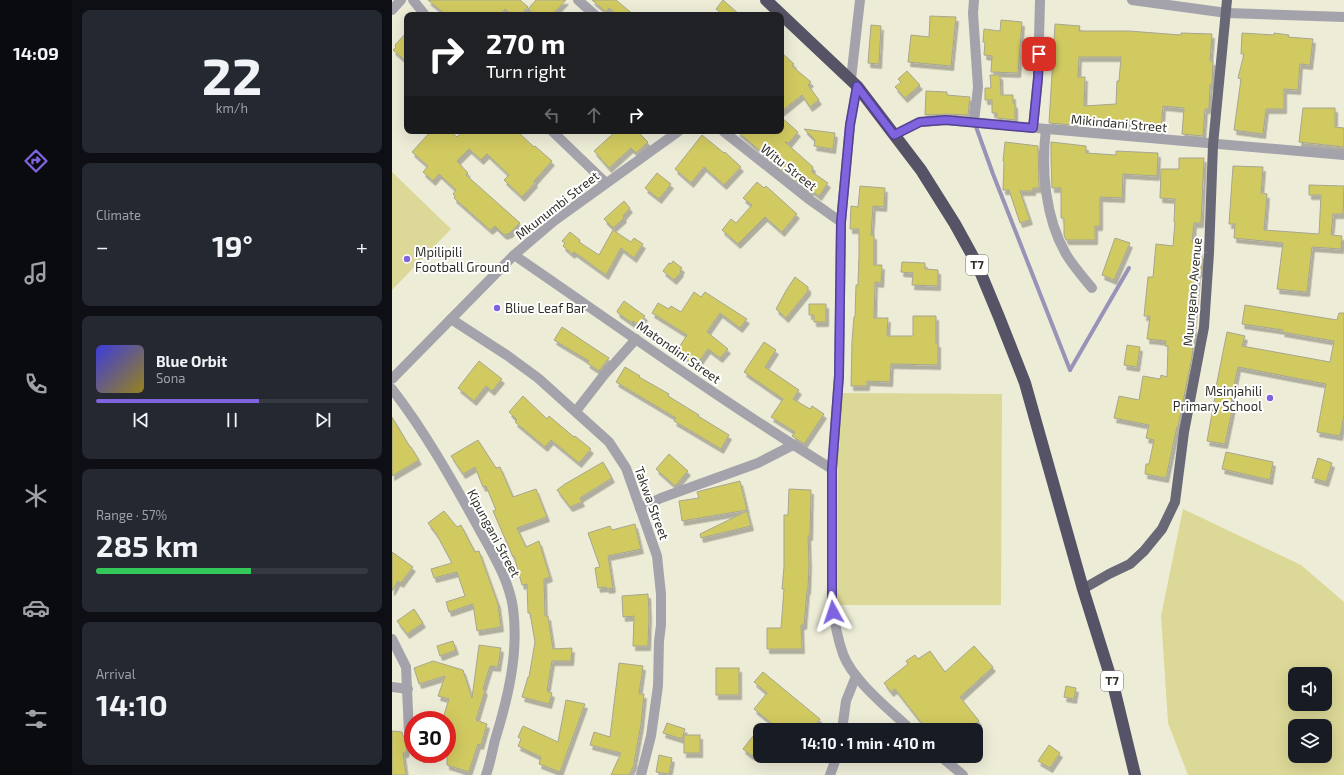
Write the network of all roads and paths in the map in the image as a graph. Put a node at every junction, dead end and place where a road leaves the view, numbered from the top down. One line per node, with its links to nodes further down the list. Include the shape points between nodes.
1 (400, 0): 10 (street)
2 (413, 0): 11 (street)
3 (578, 0): 12 (street)
4 (766, 0): 13 (highway, T7)
5 (860, 0): 17 (street)
6 (974, 0): 18 (street, via 978,87)
7 (1040, 0): 19 (street, via 1038,78)
8 (1132, 0): 14 (street)
9 (1227, 0): 14 (main road, Muungano Avenue)
10 (392, 10)
11 (423, 12)
12 (592, 12)
13 (779, 12)
14 (1227, 13): 16 (street); 25 (main road, Muungano Avenue)
15 (784, 17): 17 (highway, T7)
16 (1344, 17)
17 (854, 83): 24 (highway, T7); 28 (street)
18 (974, 122): 19 (street, Mikindani Street); 24 (street, Mikindani Street, via 920,122)
19 (1033, 128): 20 (street, Mikindani Street)
20 (1046, 129): 25 (street, Mikindani Street); 30 (street, via 1044,167 1052,222 1066,254)
21 (555, 134): 27 (street)
22 (675, 134): 27 (street, Mkunumbi Street)
23 (727, 134): 28 (street, Witu Street)
24 (894, 135): 39 (highway, T7, via 921,170 977,264 1025,383)
25 (1213, 145): 26 (street, Mikindani Street); 39 (main road, Muungano Avenue, via 1204,327 1184,432 1175,502 1162,529 1144,551 1130,564)
26 (1344, 156)
27 (606, 183): 29 (street, Mkunumbi Street, via 554,220)
28 (841, 222): 37 (street, via 839,376)
29 (514, 255): 31 (street, Mkunumbi Street); 32 (street, Matondini Street)
30 (1092, 288)
31 (451, 319): 33 (street, Mkunumbi Street); 35 (street, Takwa Street, via 538,378)
32 (636, 339): 35 (street); 36 (street, Matondini Street)
33 (392, 379)
34 (392, 389): 49 (street, Kipungani Street, via 427,440 494,555 513,608 515,637 510,677)
35 (576, 412): 38 (street, Takwa Street, via 609,442 626,468)
36 (793, 445): 37 (street, Matondini Street); 38 (street, via 758,463)
37 (832, 469): 41 (street, via 832,602 843,654)
38 (640, 508): 50 (street, Takwa Street, via 657,556 661,594 658,686 651,736)
39 (1083, 589): 53 (highway, T7, via 1114,688)
40 (392, 639): 43 (street, via 406,667)
41 (856, 676): 45 (street, via 846,701); 46 (street)
42 (392, 687): 43 (street)
43 (408, 689): 44 (street)
44 (408, 711)
45 (843, 723)
46 (904, 723)
47 (834, 763): 51 (street)
48 (948, 763): 52 (street)
49 (486, 775)
50 (641, 775)
51 (830, 775)
52 (963, 775)
53 (1135, 775)

